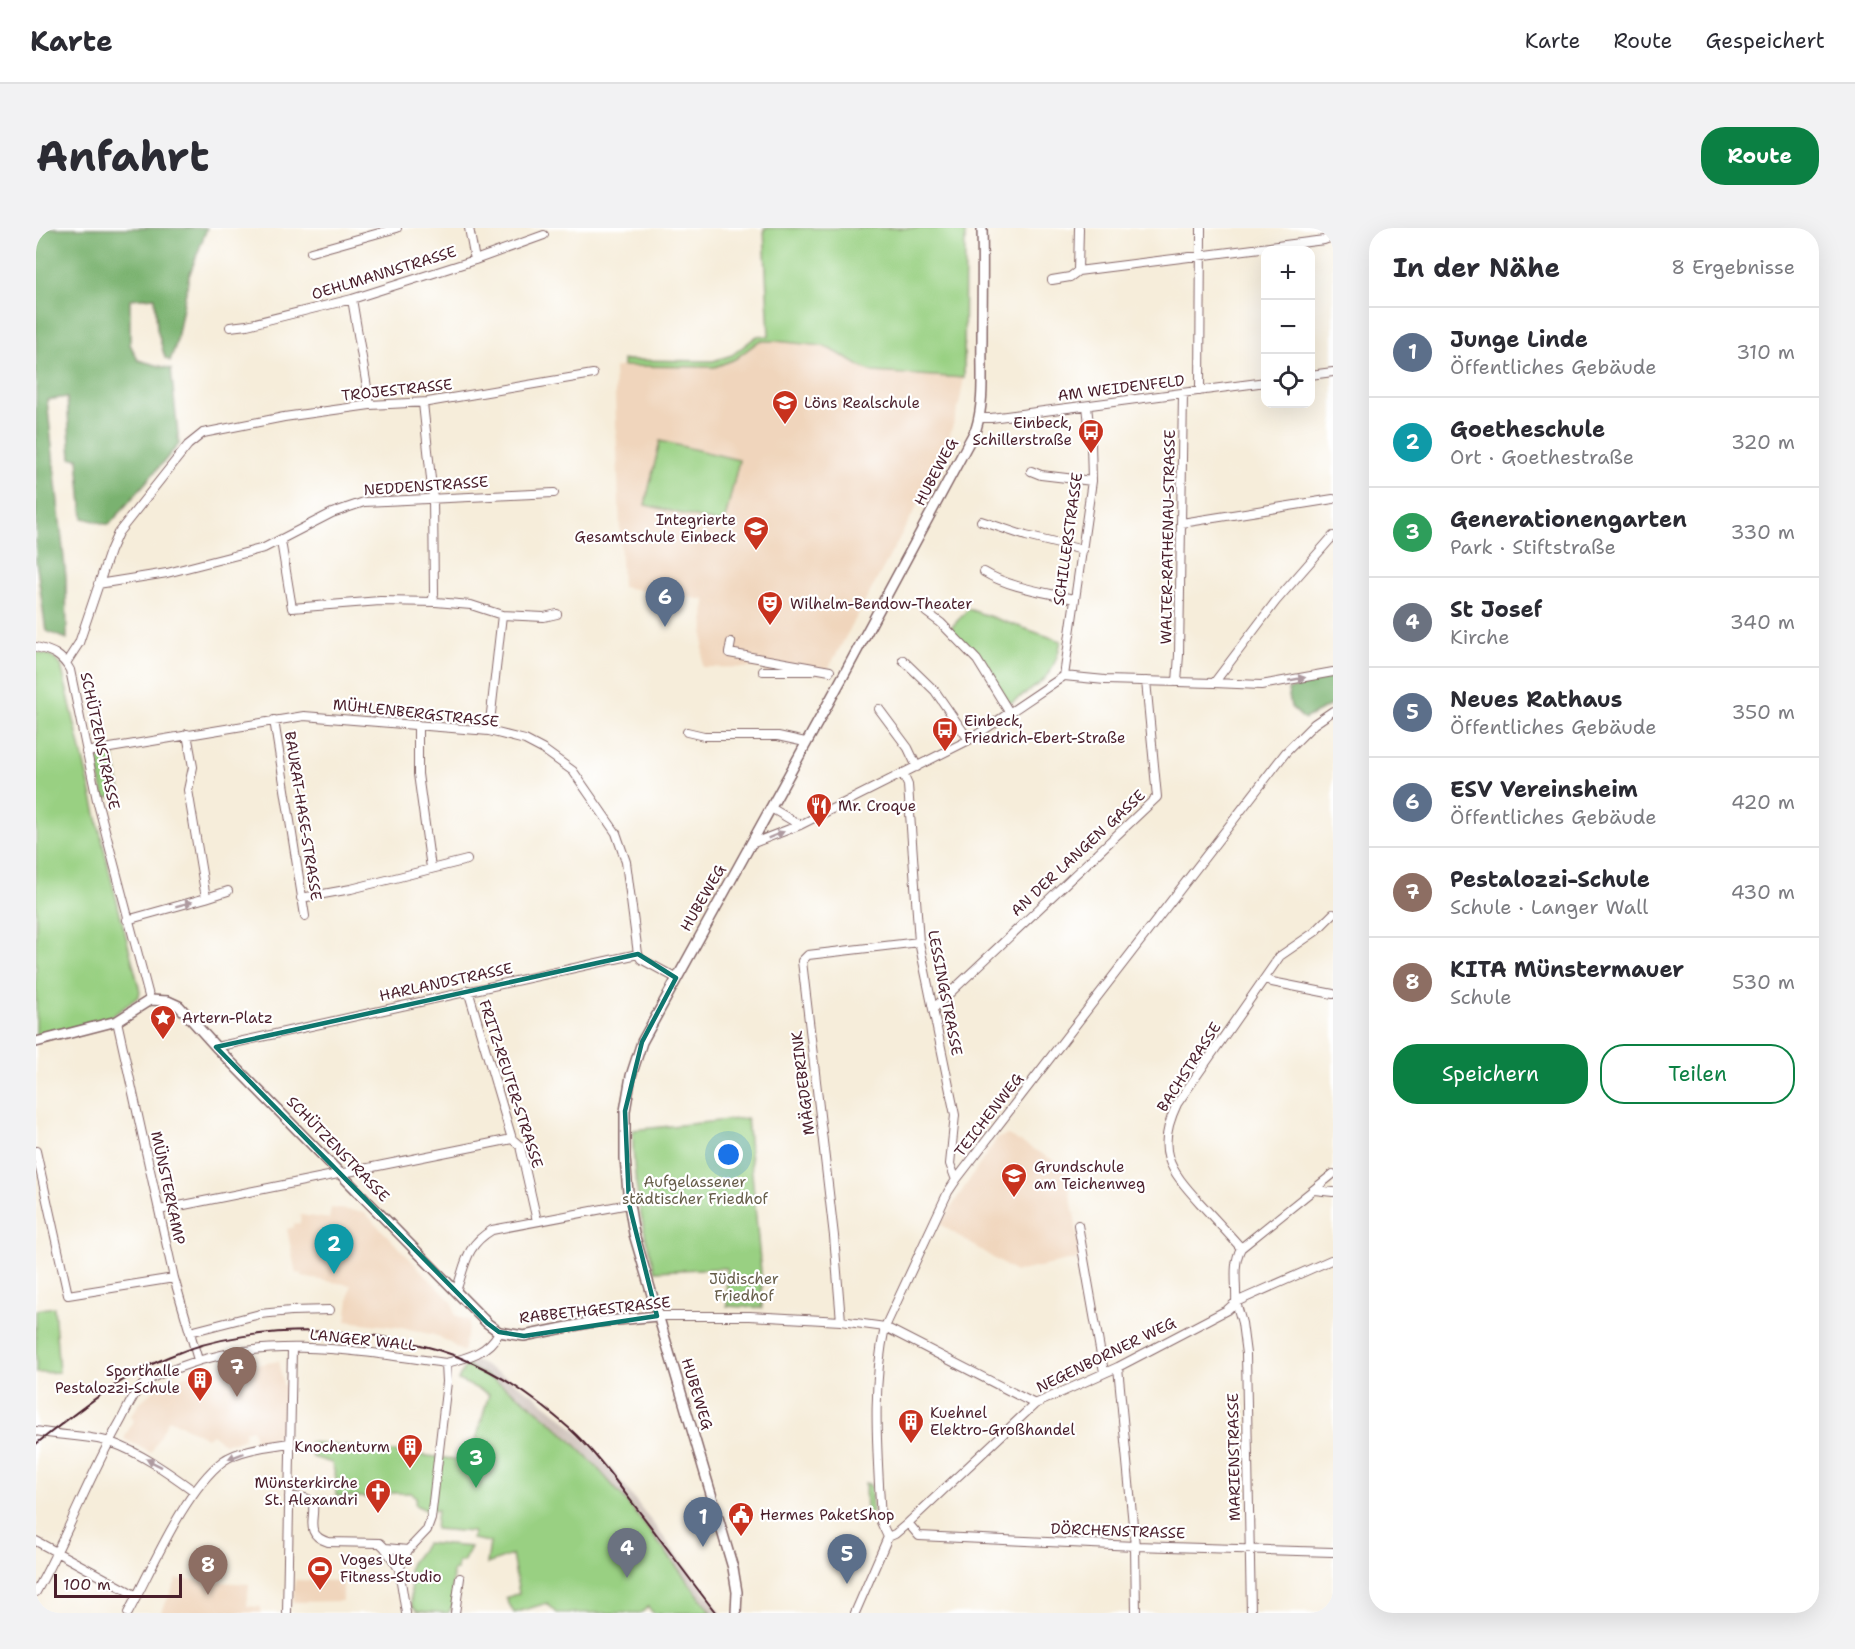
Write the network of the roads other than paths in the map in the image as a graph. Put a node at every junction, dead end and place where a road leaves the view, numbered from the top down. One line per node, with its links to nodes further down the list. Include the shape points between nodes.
1 (397, 228): 8 (street)
2 (469, 228): 10 (street)
3 (982, 228): 24 (street, HUBEWEG)
4 (1079, 228): 11 (street)
5 (1201, 228): 9 (street)
6 (544, 235): 10 (street, OEHLMANNSTRASSE)
7 (1333, 237): 9 (street)
8 (311, 252)
9 (1201, 255): 11 (street); 19 (street)
10 (475, 260): 13 (street, OEHLMANNSTRASSE)
11 (1078, 270): 12 (street, via 1070,277)
12 (1053, 280)
13 (352, 299): 14 (street, OEHLMANNSTRASSE); 22 (street)
14 (230, 327)
15 (1333, 372): 17 (street)
16 (593, 374): 21 (street, TROJESTRASSE)
17 (1315, 374)
18 (1261, 382): 19 (street, AM WEIDENFELD)
19 (1200, 391): 20 (street, AM WEIDENFELD)
20 (1183, 393): 23 (street, AM WEIDENFELD); 32 (street, WALTER-RATHENAU-STRASSE)
21 (423, 403): 22 (street, TROJESTRASSE); 29 (street)
22 (370, 405): 25 (street, TROJESTRASSE)
23 (1087, 406): 24 (street, AM WEIDENFELD); 27 (street, SCHILLERSTRASSE)
24 (980, 418): 48 (street, HUBEWEG)
25 (203, 433): 37 (street, SCHÜTZENSTRASSE, via 188,446 118,533)
26 (1031, 471): 27 (street)
27 (1092, 481): 35 (street, SCHILLERSTRASSE)
28 (554, 493): 29 (street, NEDDENSTRASSE)
29 (433, 498): 34 (street, NEDDENSTRASSE, via 364,502 307,525); 39 (street)
30 (1333, 499): 32 (street)
31 (981, 521): 35 (street)
32 (1182, 523): 55 (street, WALTER-RATHENAU-STRASSE)
33 (1333, 536): 56 (street, via 1276,601)
34 (281, 541): 37 (street, NEDDENSTRASSE, via 166,573); 39 (street, via 292,608 371,601)
35 (1083, 550): 38 (street, SCHILLERSTRASSE)
36 (984, 572): 38 (street, via 1016,585)
37 (98, 584): 47 (street, SCHÜTZENSTRASSE, via 79,643)
38 (1074, 599): 53 (street, SCHILLERSTRASSE)
39 (432, 602): 42 (street, via 471,605)
40 (926, 612): 59 (street, via 977,660)
41 (557, 614): 42 (street)
42 (502, 615): 62 (street)
43 (731, 642): 46 (street, via 729,653)
44 (36, 647): 47 (street, SCHÜTZENSTRASSE, via 49,650)
45 (903, 660): 65 (street, via 935,691)
46 (782, 662): 50 (street); 51 (street)
47 (66, 663): 67 (street, SCHÜTZENSTRASSE)
48 (846, 670): 51 (street); 66 (street, HUBEWEG)
49 (763, 671): 50 (street)
50 (779, 671): 51 (street)
51 (830, 671)
52 (1333, 672): 56 (street, one-way to 52, via 1261,685)
53 (1064, 676): 54 (street); 59 (street)
54 (1146, 681): 55 (street); 88 (street, AN DER LANGEN GASSE, via 1157,797)
55 (1177, 682): 56 (street)
56 (1214, 683)
57 (879, 709): 68 (street)
58 (1333, 711): 96 (street, TEICHENWEG, via 1286,752)
59 (1009, 712): 65 (street)
60 (274, 720): 61 (street, MÜHLENBERGSTRASSE, via 304,716); 64 (street, MÜHLENBERGSTRASSE); 77 (street, BAURAT-HASE-STRASSE)
61 (418, 725): 62 (street, MÜHLENBERGSTRASSE); 74 (street, via 420,794)
62 (489, 731): 82 (street, MÜHLENBERGSTRASSE, via 525,740 544,750 573,771 591,794 616,833 626,862)
63 (687, 732): 66 (street, via 704,736 778,736)
64 (187, 734): 67 (street, MÜHLENBERGSTRASSE); 76 (street, via 193,767 188,790)
65 (969, 740): 68 (street)
66 (806, 742): 70 (street, HUBEWEG)
67 (86, 752): 80 (street, SCHÜTZENSTRASSE)
68 (917, 767): 69 (street)
69 (903, 774): 71 (street); 81 (street, LESSINGSTRASSE, via 908,785)
70 (774, 810): 71 (street); 72 (street, HUBEWEG)
71 (800, 825): 72 (street, one-way to 71)
72 (751, 844): 83 (street, HUBEWEG)
73 (467, 860): 74 (street)
74 (432, 868): 77 (street)
75 (228, 891): 76 (street)
76 (206, 898): 80 (street, one-way to 76)
77 (302, 898): 79 (street, BAURAT-HASE-STRASSE)
78 (1333, 914): 84 (street, BACHSTRASSE, via 1280,956)
79 (305, 916)
80 (127, 920): 87 (street, SCHÜTZENSTRASSE)
81 (919, 942): 88 (street, LESSINGSTRASSE); 110 (street, MÄGDEBRINK, via 808,955 802,961)
82 (638, 954): 83 (street); 85 (street, HARLANDSTRASSE)
83 (676, 978): 99 (street, HUBEWEG, via 642,1042 631,1076 625,1111)
84 (1265, 978): 86 (street); 103 (street, BACHSTRASSE, via 1177,1104 1168,1122 1166,1141 1177,1177)
85 (468, 990): 91 (street, HARLANDSTRASSE); 92 (street, FRITZ-REUTER-STRASSE)
86 (1333, 994)
87 (146, 1002): 89 (street); 91 (street, SCHÜTZENSTRASSE, via 168,1001 179,1006)
88 (934, 1008): 96 (street, LESSINGSTRASSE, via 955,1115 950,1164)
89 (117, 1021): 90 (street); 100 (street, MÜNSTERKAMP)
90 (36, 1042)
91 (216, 1047): 94 (street, SCHÜTZENSTRASSE)
92 (512, 1139): 94 (street); 101 (street, FRITZ-REUTER-STRASSE, via 520,1146)
93 (36, 1151): 105 (street, via 68,1295)
94 (340, 1173): 100 (street); 106 (street, SCHÜTZENSTRASSE)
95 (1333, 1174): 97 (street)
96 (956, 1180): 111 (street, TEICHENWEG)
97 (1314, 1190): 98 (street); 103 (street)
98 (1333, 1192)
99 (629, 1204): 101 (street); 109 (street, HUBEWEG)
100 (159, 1210): 105 (street, MÜNSTERKAMP)
101 (537, 1221): 106 (street, via 492,1230 478,1239 471,1247)
102 (1078, 1226): 118 (street)
103 (1241, 1248): 107 (street, via 1235,1266)
104 (1331, 1260): 107 (street, NEGENBORNER WEG)
105 (174, 1278): 112 (street, MÜNSTERKAMP)
106 (456, 1291): 113 (street, SCHÜTZENSTRASSE)
107 (1236, 1302): 117 (street, NEGENBORNER WEG); 131 (street, MARIENSTRASSE, via 1246,1354)
108 (330, 1310): 112 (street, via 260,1314)
109 (657, 1316): 110 (street, RABBETHGESTRASSE, via 750,1316); 113 (street, RABBETHGESTRASSE, via 588,1323 524,1336); 142 (street, HUBEWEG, via 733,1568)
110 (842, 1322): 111 (street, RABBETHGESTRASSE)
111 (885, 1327): 119 (street, RABBETHGESTRASSE); 126 (street, TEICHENWEG, via 876,1390 881,1522)
112 (190, 1332): 115 (street, MÜNSTERKAMP)
113 (499, 1332): 116 (street, LANGER WALL, via 486,1350)
114 (292, 1348): 115 (street, LANGER WALL, via 254,1349); 116 (street, LANGER WALL, via 341,1348); 122 (street)
115 (198, 1360): 121 (street, LANGER WALL, via 154,1377 139,1388)
116 (447, 1363): 130 (street, via 431,1519 427,1530)
117 (1118, 1367): 118 (street, NEGENBORNER WEG); 128 (street)
118 (1104, 1372): 119 (street, NEGENBORNER WEG)
119 (1035, 1404): 125 (street, NEGENBORNER WEG)
120 (36, 1431): 121 (street)
121 (109, 1442): 123 (street, one-way to 121, via 159,1465); 132 (street, LANGER WALL)
122 (290, 1443): 123 (street, one-way to 123, via 265,1446 224,1460); 124 (street)
123 (194, 1491): 137 (street)
124 (289, 1497): 129 (street, via 310,1500 312,1528 320,1540 380,1543); 139 (street)
125 (908, 1523): 126 (street, NEGENBORNER WEG); 128 (street, DÖRCHENSTRASSE, via 919,1536)
126 (888, 1537): 143 (street)
127 (36, 1541): 132 (street)
128 (1135, 1546): 131 (street, DÖRCHENSTRASSE); 144 (street)
129 (386, 1548): 130 (street); 134 (street)
130 (408, 1550): 134 (street)
131 (1250, 1550): 133 (street, DÖRCHENSTRASSE); 145 (street, MARIENSTRASSE)
132 (58, 1552): 136 (street, LANGER WALL); 137 (street)
133 (1333, 1552)
134 (399, 1569): 140 (street)
135 (460, 1578): 141 (street)
136 (36, 1592)
137 (137, 1596): 138 (street)
138 (128, 1613)
139 (287, 1613)
140 (406, 1613)
141 (455, 1613)
142 (736, 1613)
143 (855, 1613)
144 (1136, 1613)
145 (1251, 1613)

